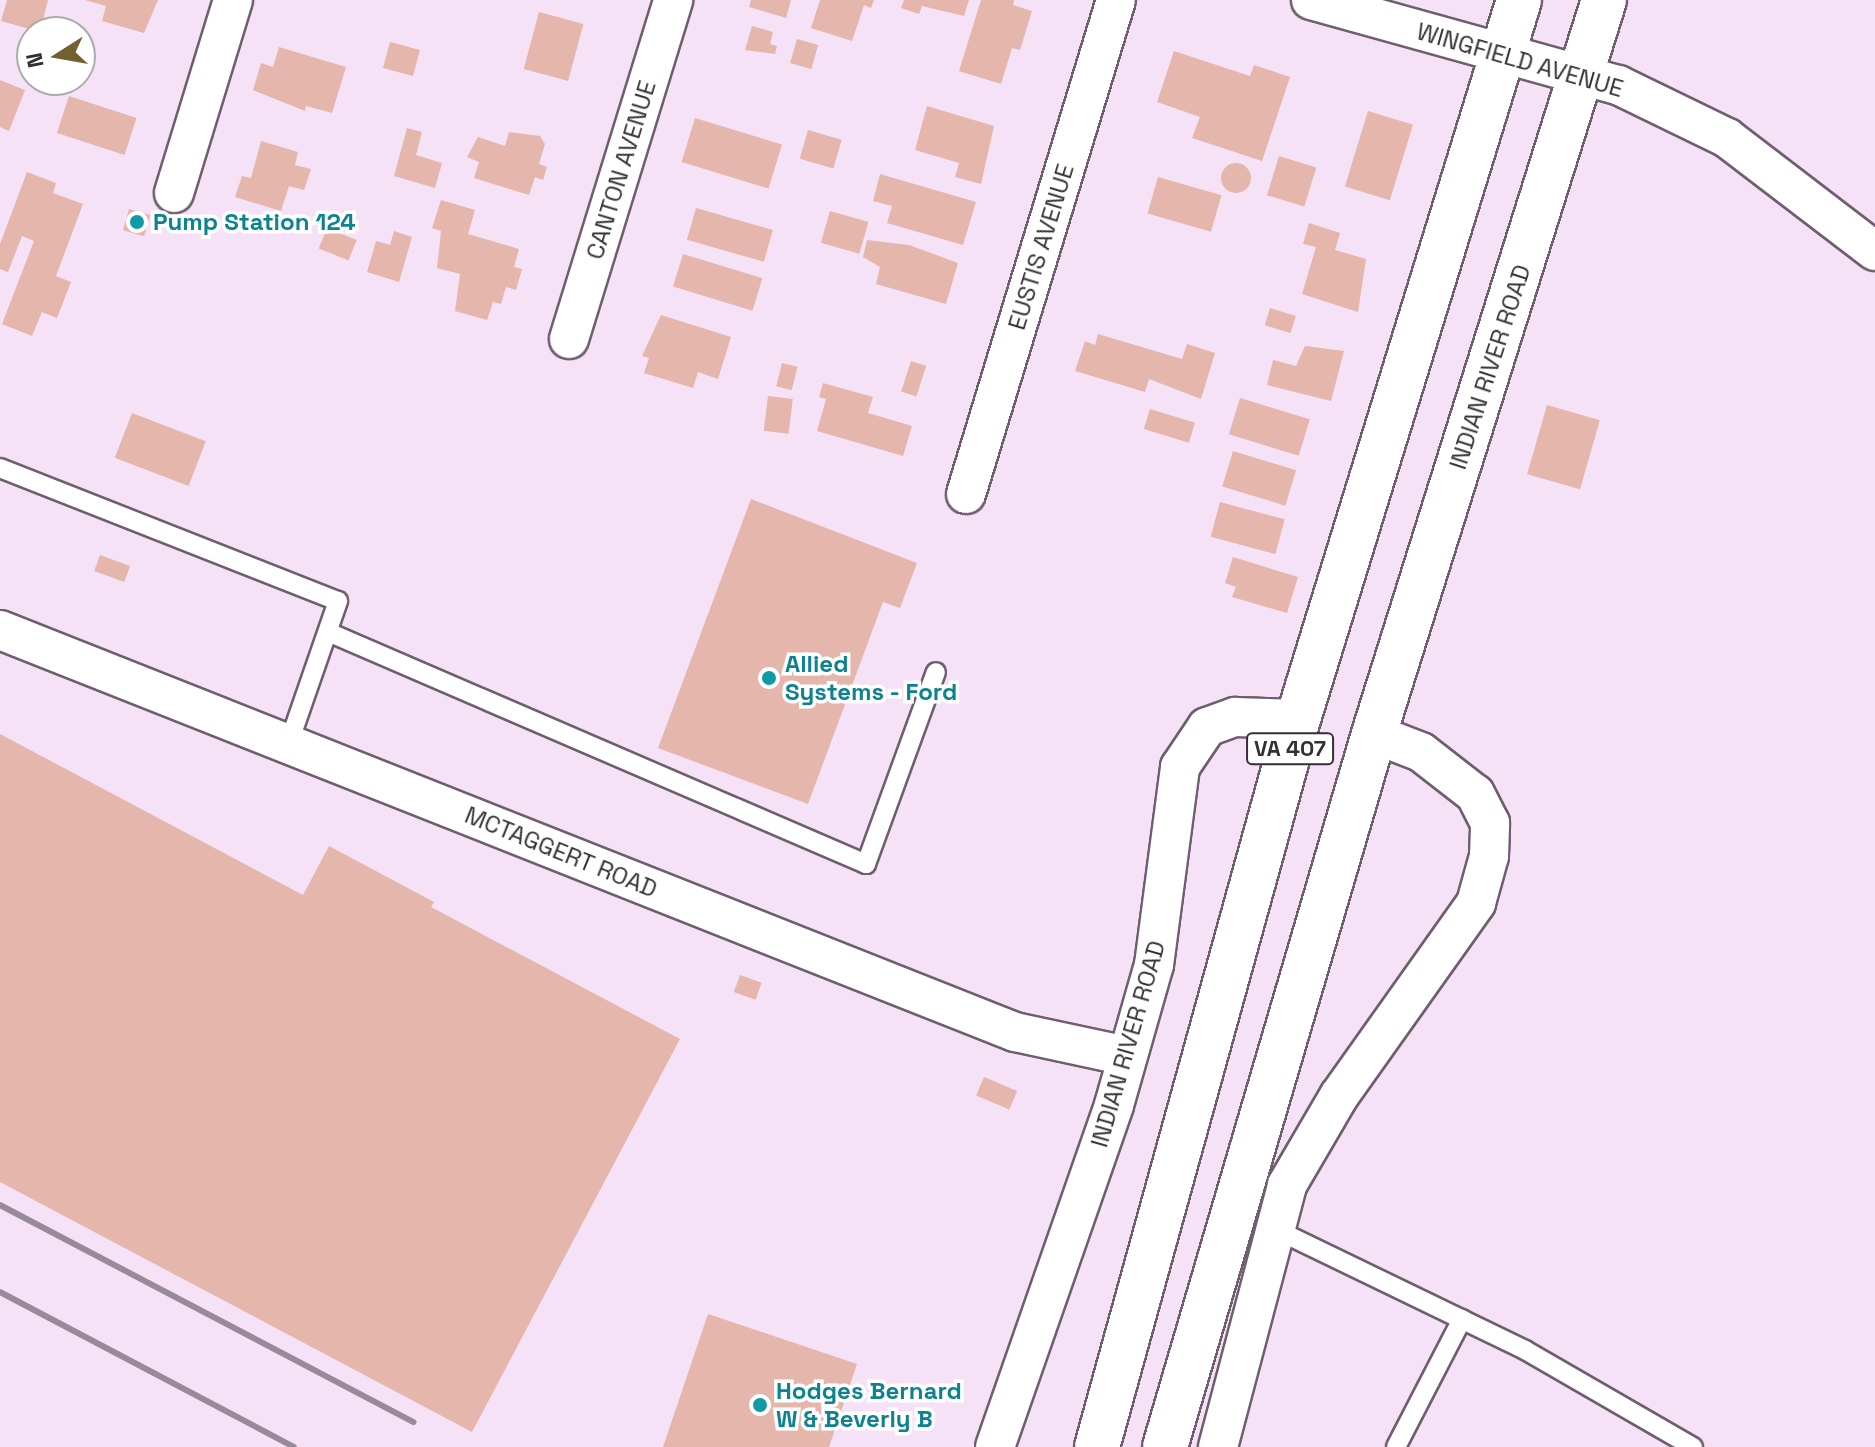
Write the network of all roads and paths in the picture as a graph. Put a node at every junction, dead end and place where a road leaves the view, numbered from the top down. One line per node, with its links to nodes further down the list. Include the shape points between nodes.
1 (233, 0): 9 (street)
2 (673, 0): 11 (street, CANTON AVENUE)
3 (1116, 0): 13 (street, EUSTIS AVENUE)
4 (1311, 0): 7 (street, WINGFIELD AVENUE)
5 (1519, 0): 7 (main road, VA 407)
6 (1604, 0): 8 (main road, INDIAN RIVER ROAD / VA 407)
7 (1503, 56): 8 (street, WINGFIELD AVENUE); 17 (main road, VA 407)
8 (1581, 77): 10 (street, WINGFIELD AVENUE, via 1618,85 1727,138); 18 (main road, INDIAN RIVER ROAD / VA 407)
9 (174, 193)
10 (1875, 251)
11 (569, 339)
12 (0, 468): 15 (lane, via 338,601)
13 (966, 494)
14 (0, 630): 19 (street, MCTAGGERT ROAD)
15 (328, 632): 16 (lane, via 866,864); 19 (lane)
16 (936, 672)
17 (1298, 719): 20 (street, INDIAN RIVER ROAD, via 1235,717 1207,727 1180,767 1165,908); 24 (main road, VA 407)
18 (1374, 734): 21 (street, via 1421,752 1475,794 1490,823 1489,856 1476,903 1310,1140); 25 (main road, INDIAN RIVER ROAD / VA 407)
19 (288, 745): 20 (street, MCTAGGERT ROAD, via 1015,1032)
20 (1127, 1056): 23 (street, INDIAN RIVER ROAD)
21 (1273, 1228): 22 (lane); 26 (street)
22 (1462, 1319): 27 (lane); 28 (lane)
23 (995, 1447)
24 (1097, 1447)
25 (1165, 1447)
26 (1218, 1447)
27 (1396, 1447)
28 (1693, 1447)

